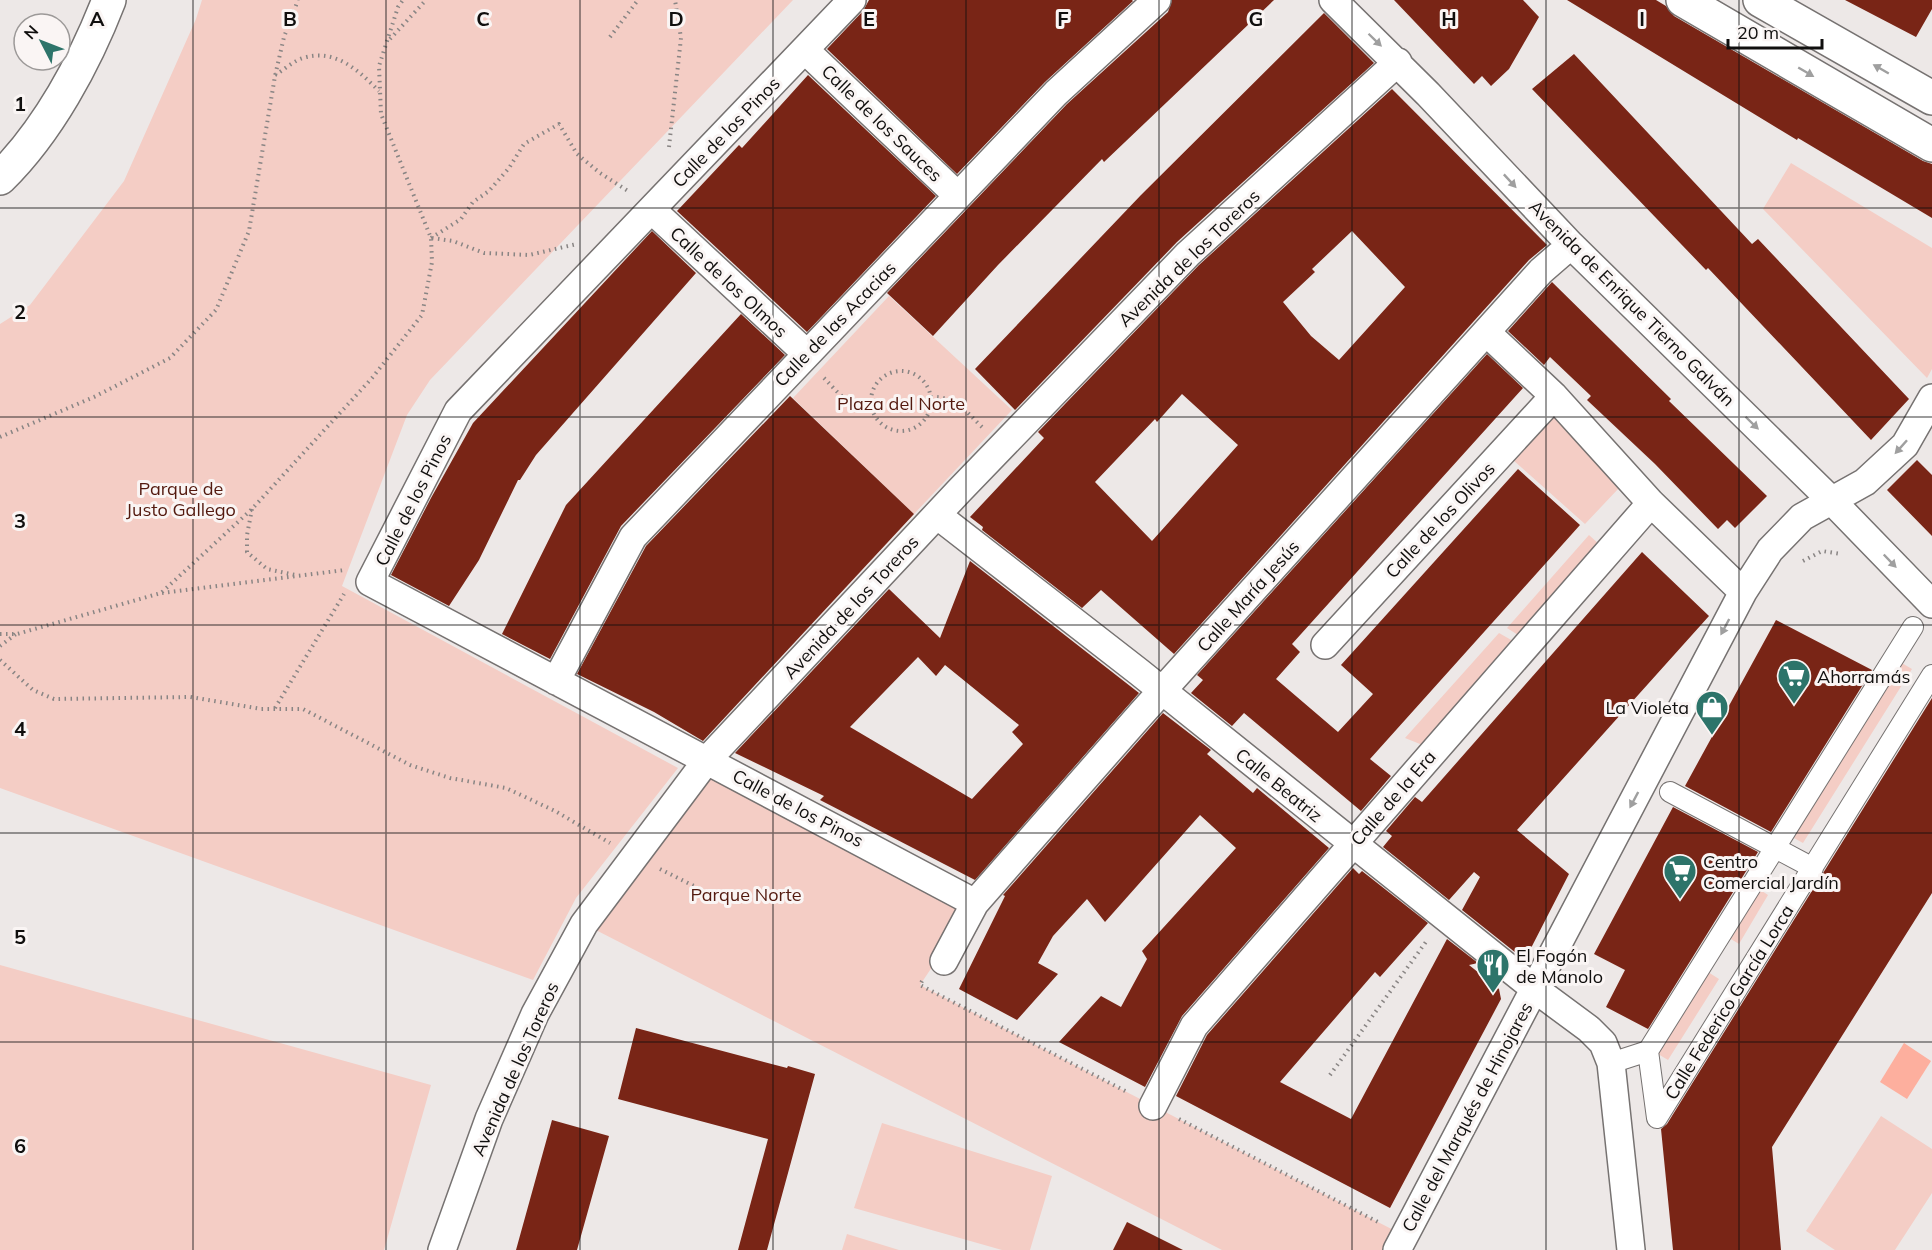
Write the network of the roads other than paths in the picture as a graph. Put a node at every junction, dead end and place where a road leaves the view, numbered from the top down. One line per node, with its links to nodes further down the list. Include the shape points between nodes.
1 (110, 0): 11 (street, via 97,33 52,113)
2 (852, 0): 7 (street, Calle de los Pinos)
3 (1156, 0): 12 (street, Calle de las Acacias, via 1056,93)
4 (1333, 0): 8 (street, Avenida de Enrique Tierno Galván, one-way to 8)
5 (1683, 0): 10 (street, one-way to 10)
6 (1760, 0): 9 (street, one-way to 6)
7 (805, 50): 12 (street, Calle de los Sauces); 13 (street, Calle de los Pinos)
8 (1398, 62): 14 (street, Avenida de Enrique Tierno Galván, one-way to 14); 21 (street, Avenida de los Toreros, via 1188,254)
9 (1932, 98)
10 (1932, 145)
11 (0, 178)
12 (958, 196): 16 (street, Calle de las Acacias)
13 (652, 210): 16 (street, Calle de los Olmos); 27 (street, Calle de los Pinos, via 458,411 370,582)
14 (1571, 245): 15 (street, Calle María Jesús, via 1541,271); 19 (street, Avenida de Enrique Tierno Galván, one-way to 19)
15 (1486, 332): 17 (street); 28 (street, Calle María Jesús)
16 (812, 363): 27 (street, Calle de las Acacias, via 633,537)
17 (1554, 396): 20 (street); 25 (street, Calle de los Olivos)
18 (1932, 398): 19 (street, Calle del Marqués de Hinojares, one-way to 19, via 1905,445 1865,482)
19 (1833, 502): 22 (street, Calle del Marqués de Hinojares, via 1802,517 1770,550); 23 (street, Avenida de Enrique Tierno Galván, one-way to 23)
20 (1651, 503): 22 (street); 31 (street, Calle de la Era)
21 (937, 515): 28 (street, Calle Beatriz); 29 (street, Avenida de los Toreros)
22 (1743, 592): 36 (street, Calle del Marqués de Hinojares, one-way to 36)
23 (1932, 604)
24 (1913, 627): 32 (street)
25 (1325, 645)
26 (1932, 675): 33 (street, Calle Federico García Lorca)
27 (556, 681): 29 (street, Calle de los Pinos)
28 (1162, 690): 31 (street, Calle Beatriz); 34 (street, Calle María Jesús)
29 (707, 760): 34 (street, Calle de los Pinos); 40 (street, Avenida de los Toreros, via 584,924 540,1004 489,1119)
30 (1670, 792): 32 (street)
31 (1353, 844): 36 (street, Calle Beatriz); 39 (street, Calle de la Era, via 1194,1026)
32 (1776, 847): 33 (street); 37 (street)
33 (1812, 868): 37 (street, Calle Federico García Lorca, via 1657,1118)
34 (975, 903): 35 (street, Calle María Jesús)
35 (944, 961)
36 (1535, 989): 38 (street, Calle Beatriz, via 1589,1029 1603,1043); 41 (street, Calle del Marqués de Hinojares)
37 (1648, 1051): 38 (street)
38 (1611, 1063): 42 (street)
39 (1154, 1106)
40 (442, 1250)
41 (1397, 1250)
42 (1631, 1250)

